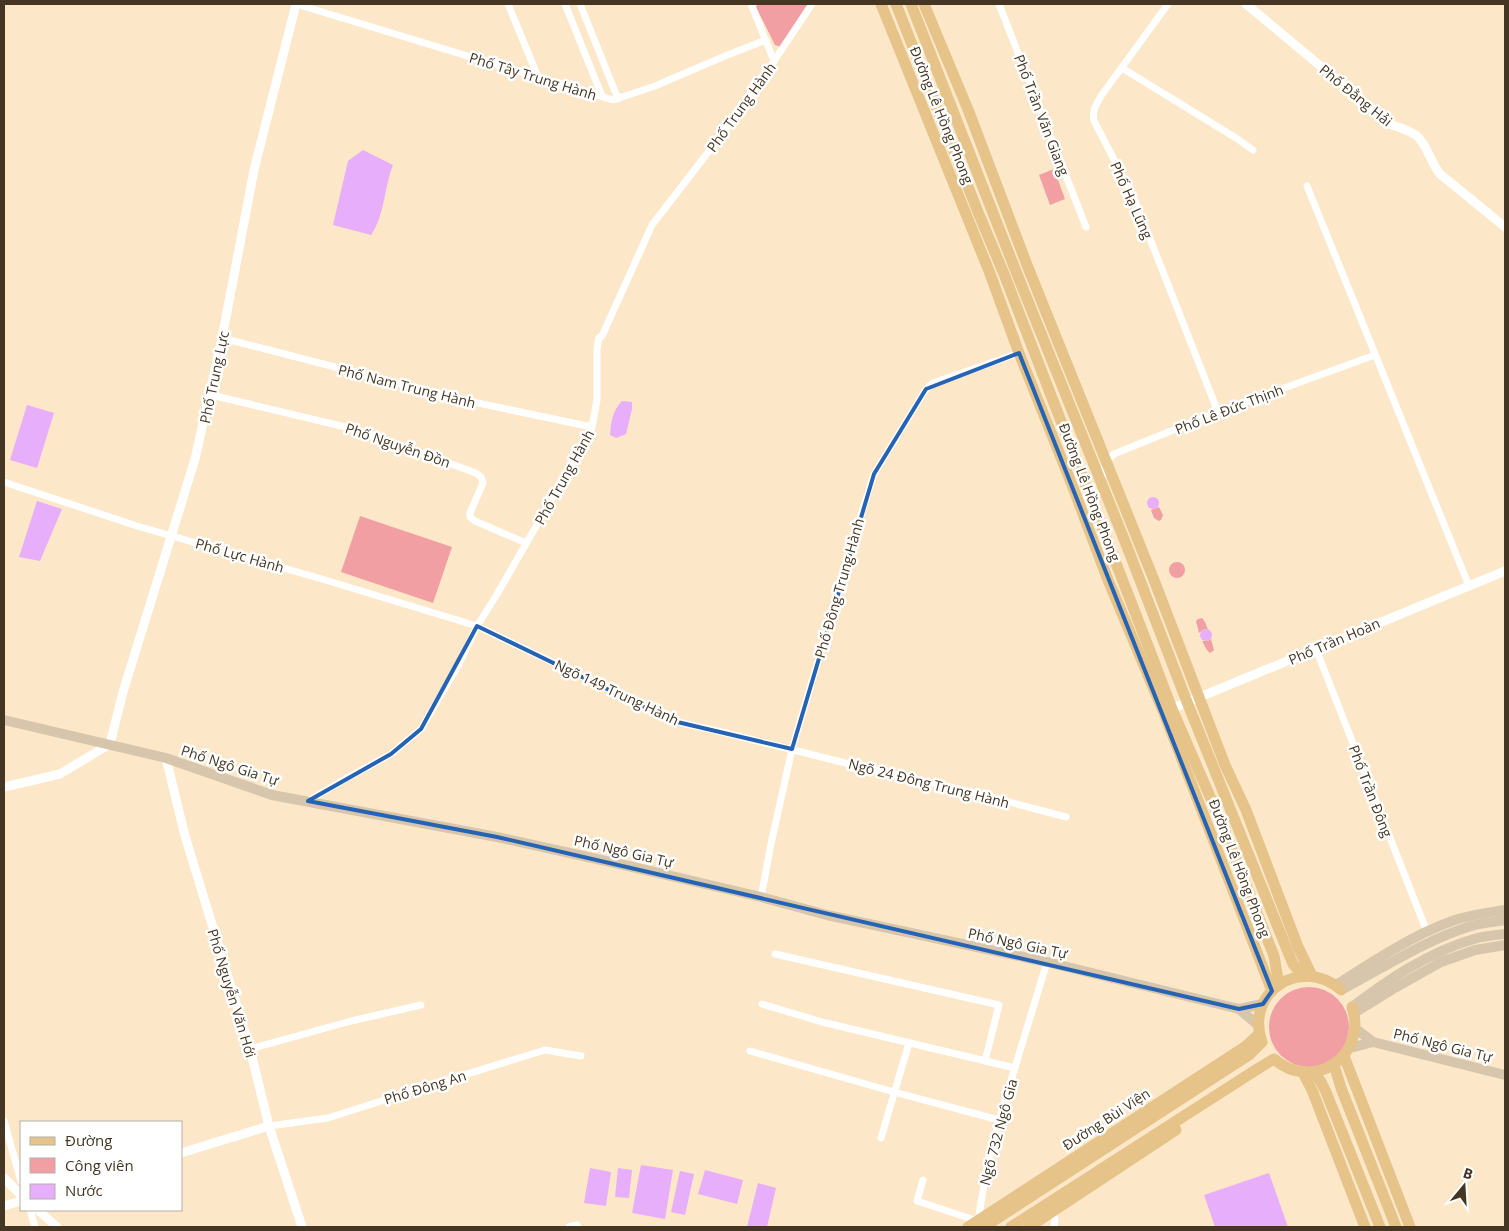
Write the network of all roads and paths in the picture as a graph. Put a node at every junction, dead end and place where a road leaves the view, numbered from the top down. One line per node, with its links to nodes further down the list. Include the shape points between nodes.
1 (296, 4): 21 (street, Phố Tây Trung Hành); 32 (street, Phố Trung Lực, via 254,170)
2 (508, 4): 21 (street)
3 (565, 4): 22 (street)
4 (580, 4): 23 (street)
5 (751, 4): 18 (street)
6 (812, 4): 19 (street, Phố Trung Hành)
7 (881, 4): 17 (main road, Đường Lê Hồng Phong)
8 (896, 4): 16 (main road, Đường Lê Hồng Phong)
9 (911, 4): 15 (main road, Đường Lê Hồng Phong)
10 (924, 4): 14 (main road, Đường Lê Hồng Phong)
11 (998, 4): 26 (street, Phố Trần Văn Giang)
12 (1168, 4): 20 (street, Phố Hạ Lũng)
13 (1246, 4): 27 (street, Phố Đằng Hải, via 1390,124 1420,138 1440,174)
14 (929, 17): 15 (main road); 28 (main road, Đường Lê Hồng Phong)
15 (918, 22): 29 (main road, Đường Lê Hồng Phong)
16 (905, 25): 17 (main road); 30 (main road, Đường Lê Hồng Phong)
17 (892, 31): 31 (main road, Đường Lê Hồng Phong)
18 (766, 40): 19 (street); 23 (street, Phố Tây Trung Hành)
19 (774, 61): 37 (street, Phố Trung Hành, via 746,103 652,224 599,338 597,400)
20 (1122, 68): 24 (street); 36 (street, Phố Hạ Lũng, via 1095,106 1094,121 1134,198)
21 (538, 77): 22 (street, Phố Tây Trung Hành)
22 (602, 96): 23 (street, Phố Tây Trung Hành)
23 (618, 99)
24 (1253, 150)
25 (1307, 186): 34 (street)
26 (1086, 227)
27 (1505, 227)
28 (1025, 259): 29 (main road); 38 (main road, Đường Lê Hồng Phong)
29 (1013, 263): 30 (main road); 40 (main road, Đường Lê Hồng Phong)
30 (1001, 267): 31 (main road); 49 (main road, Đường Lê Hồng Phong, via 1147,642)
31 (989, 271): 33 (main road, Đường Lê Hồng Phong)
32 (222, 338): 35 (street, Phố Trung Lực); 37 (street, Phố Nam Trung Hành, via 450,397)
33 (1019, 354): 49 (main road, Đường Lê Hồng Phong, via 1108,580); 52 (street, Phố Đông Trung Hành, via 933,383 926,389 874,474)
34 (1375, 355): 36 (street, Phố Lê Đức Thịnh); 44 (street)
35 (211, 395): 41 (street, Phố Trung Lực); 42 (street, Phố Nguyễn Đồn, via 358,430 476,473 483,483 470,517)
36 (1218, 412): 38 (street, Phố Lê Đức Thịnh, via 1114,454)
37 (592, 427): 42 (street, Phố Trung Hành)
38 (1106, 461): 40 (street); 47 (main road, Đường Lê Hồng Phong)
39 (4, 482): 41 (street, Phố Lực Hành)
40 (1101, 483): 48 (main road, Đường Lê Hồng Phong)
41 (172, 536): 45 (street, Phố Lực Hành); 51 (street, Phố Trung Lực)
42 (526, 543): 45 (street, Phố Trung Hành)
43 (1505, 571): 44 (street, Phố Trần Hoàn)
44 (1469, 586): 46 (street, Phố Trần Hoàn)
45 (477, 626): 52 (street, Ngõ 149 Trung Hành, via 673,722); 55 (street, Phố Trung Hành, via 460,664 421,729 391,754)
46 (1316, 649): 47 (street, Phố Trần Hoàn); 61 (street, Phố Trần Đông)
47 (1199, 697): 48 (street, Phố Trần Hoàn); 66 (main road, Đường Lê Hồng Phong, via 1246,810)
48 (1187, 702): 49 (street, Phố Trần Hoàn); 66 (main road, Đường Lê Hồng Phong, via 1287,951 1294,964)
49 (1168, 711): 67 (main road, Đường Lê Hồng Phong, via 1221,822 1270,947 1276,964)
50 (4, 720): 51 (main road, Phố Ngô Gia Tự)
51 (110, 744): 53 (main road, Phố Ngô Gia Tự); 54 (street, via 60,774)
52 (792, 749): 56 (street, Ngõ 24 Đông Trung Hành); 57 (street, Phố Đông Trung Hành)
53 (166, 758): 55 (main road, Phố Ngô Gia Tự, via 272,795); 78 (street, Phố Nguyễn Văn Hới, via 185,836)
54 (4, 787)
55 (308, 801): 57 (main road, Phố Ngô Gia Tự, via 497,837)
56 (1066, 817)
57 (762, 897): 65 (main road, Phố Ngô Gia Tự, via 826,915)
58 (1505, 910): 60 (main road)
59 (1505, 920): 60 (main road)
60 (1470, 921): 61 (main road, via 1452,921); 68 (main road, via 1366,977)
61 (1427, 932): 68 (main road, via 1380,957)
62 (1505, 934): 73 (main road, via 1475,939 1439,952 1400,973)
63 (1505, 945): 73 (main road, via 1475,950 1441,962)
64 (775, 954): 82 (street, via 999,1005)
65 (1047, 962): 72 (main road, Phố Ngô Gia Tự); 85 (street, Ngõ 732 Ngô Gia)
66 (1307, 976): 67 (main road, via 1286,980); 68 (main road, via 1324,979)
67 (1275, 988): 70 (main road)
68 (1339, 988)
69 (762, 1004): 77 (street)
70 (1263, 1004): 72 (main road); 75 (main road)
71 (421, 1005): 78 (street)
72 (1239, 1009): 75 (main road)
73 (1353, 1010): 74 (main road)
74 (1356, 1029): 76 (main road); 80 (main road)
75 (1260, 1034): 103 (main road, Đường Bùi Viện, via 1249,1055)
76 (1373, 1042): 80 (main road); 87 (main road, Phố Ngô Gia Tự)
77 (909, 1043): 82 (street); 88 (street)
78 (250, 1049): 91 (street, Phố Nguyễn Văn Hới)
79 (750, 1051): 88 (street)
80 (1347, 1052): 84 (main road); 116 (main road)
81 (581, 1056): 91 (street, Phố Đông An, via 545,1050 328,1118)
82 (985, 1061): 85 (street)
83 (1276, 1061): 86 (main road, via 1286,1068); 102 (main road); 110 (main road, via 1242,1078)
84 (1334, 1065): 86 (main road); 115 (main road)
85 (1015, 1068): 89 (street, Ngõ 732 Ngô Gia)
86 (1308, 1072): 113 (main road, via 1312,1090); 114 (main road, via 1321,1082 1326,1092)
87 (1505, 1075)
88 (894, 1092): 89 (street); 92 (street)
89 (999, 1120): 103 (street, Ngõ 732 Ngô Gia, via 987,1167)
90 (4, 1121): 94 (street)
91 (269, 1126): 93 (street); 107 (street, Phố Nguyễn Văn Hới)
92 (881, 1138)
93 (182, 1153)
94 (20, 1177)
95 (4, 1178): 97 (street)
96 (923, 1180): 103 (street, via 917,1201)
97 (20, 1194)
98 (20, 1201): 99 (street)
99 (4, 1206)
100 (30, 1211): 105 (street)
101 (39, 1211): 106 (street)
102 (1052, 1212): 111 (main road); 112 (street)
103 (981, 1224): 109 (main road, Đường Bùi Viện)
104 (578, 1226): 108 (street)
105 (35, 1227)
106 (57, 1227)
107 (302, 1227)
108 (569, 1227)
109 (968, 1227)
110 (1011, 1227)
111 (1029, 1227)
112 (1054, 1227)
113 (1366, 1227)
114 (1380, 1227)
115 (1396, 1227)
116 (1410, 1227)

